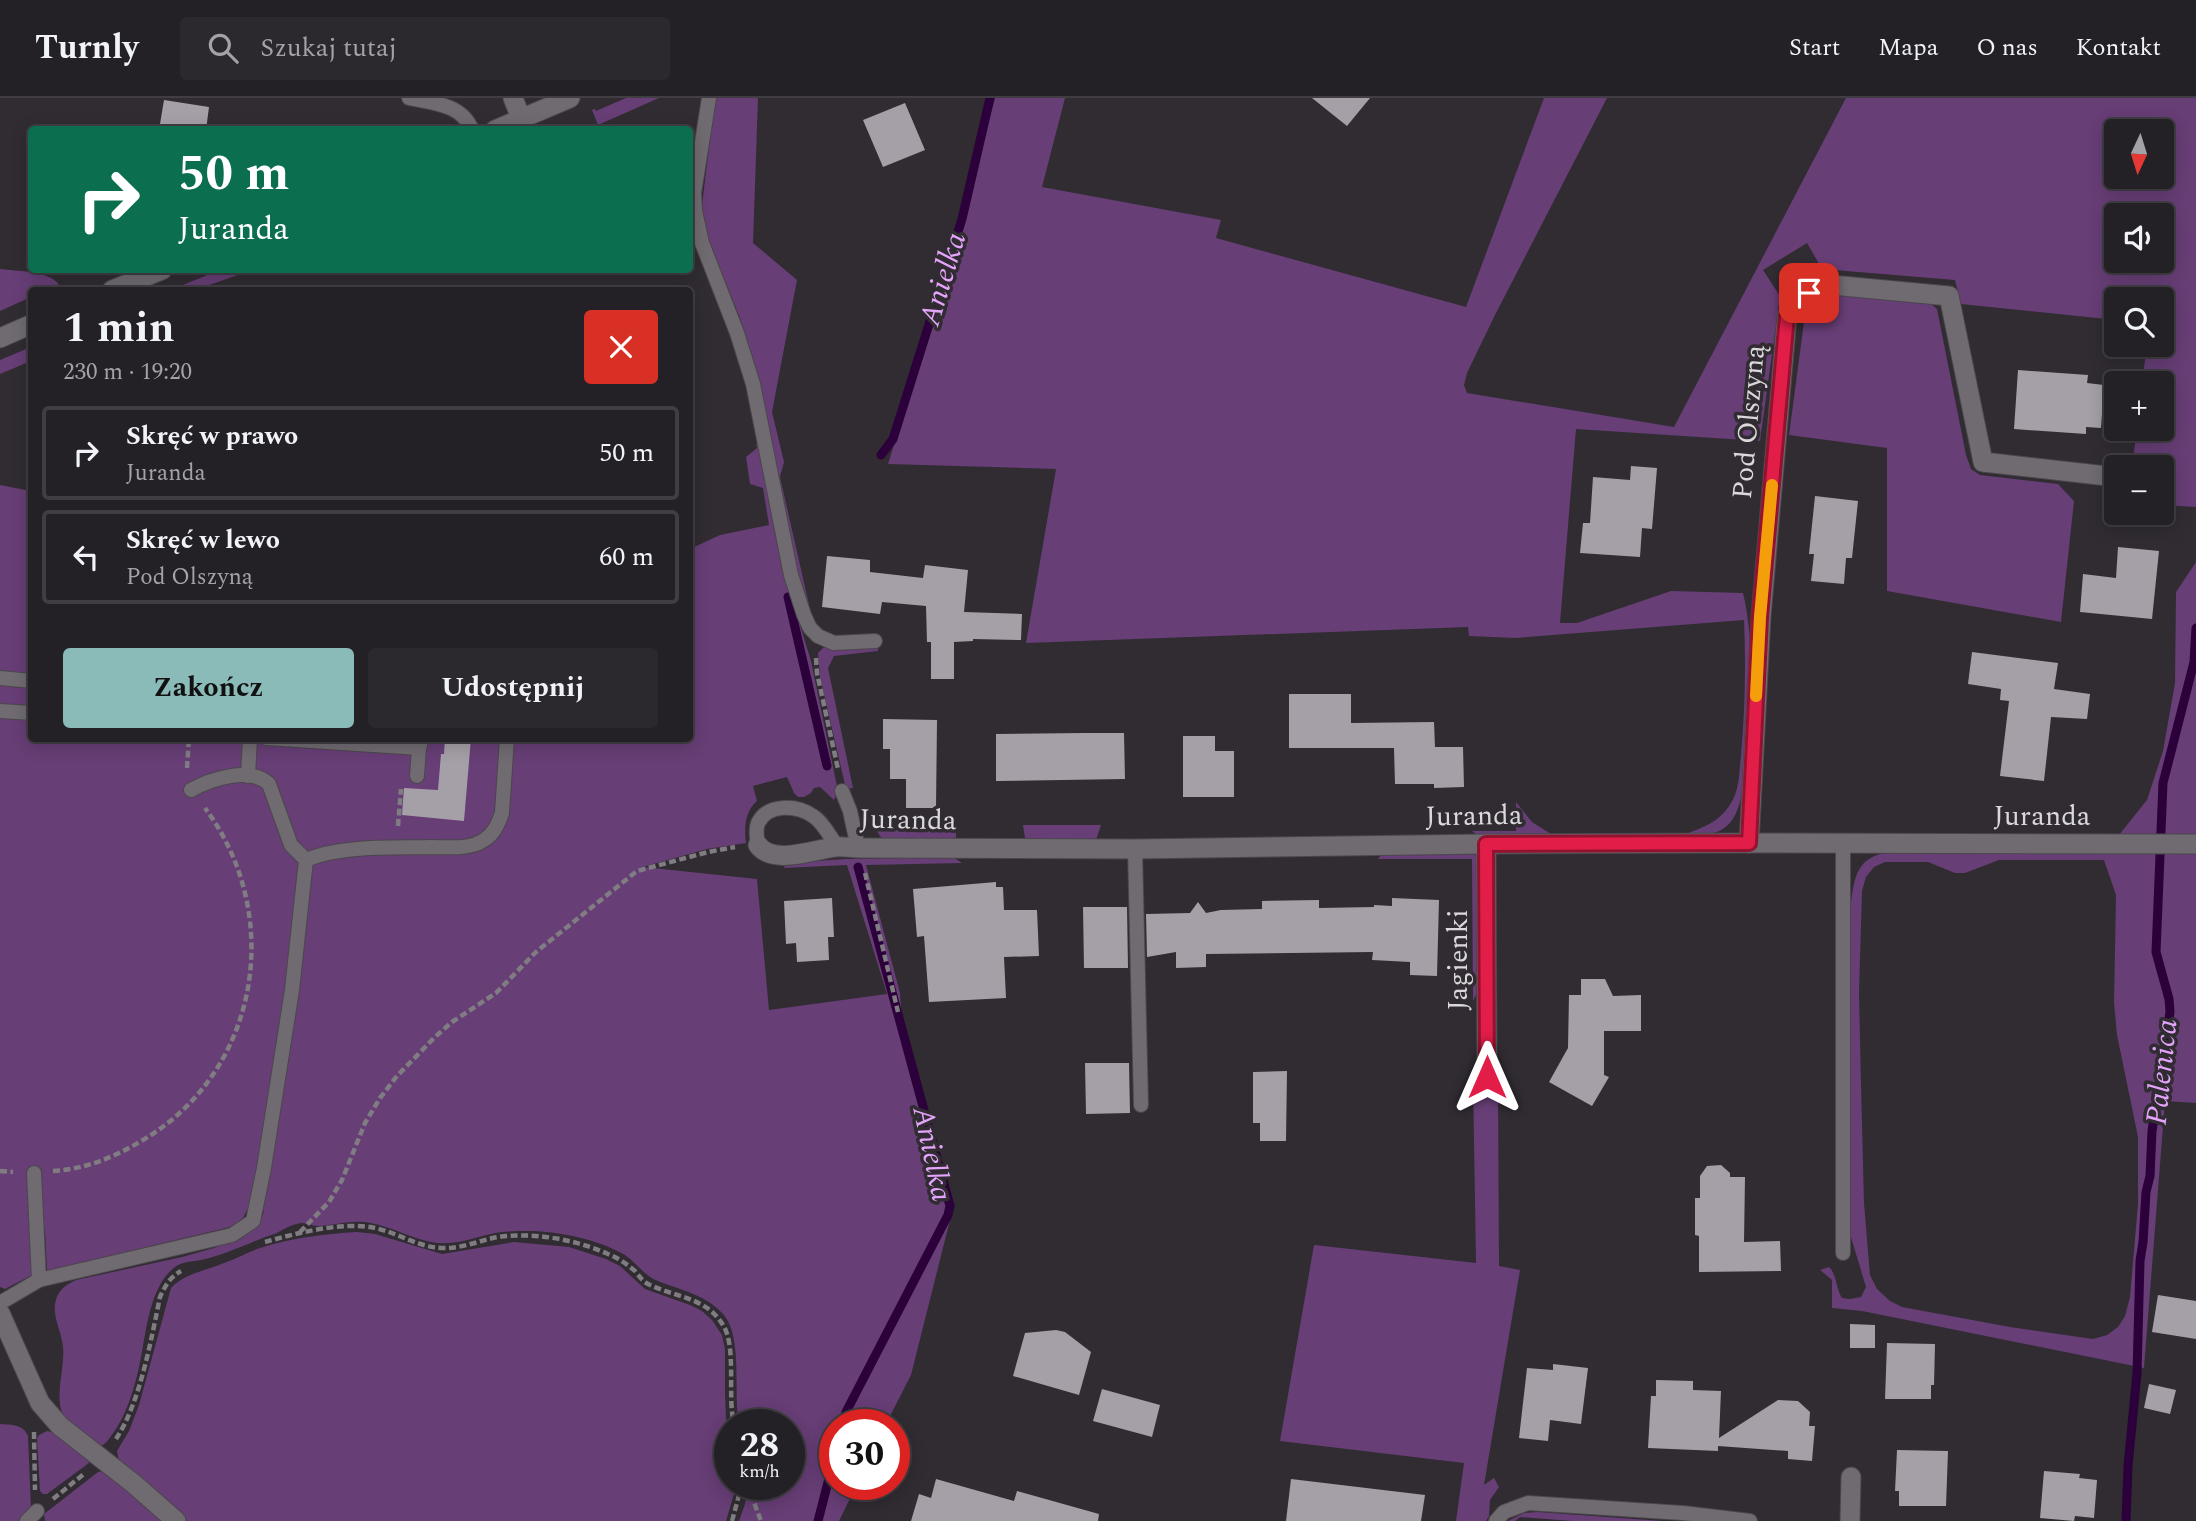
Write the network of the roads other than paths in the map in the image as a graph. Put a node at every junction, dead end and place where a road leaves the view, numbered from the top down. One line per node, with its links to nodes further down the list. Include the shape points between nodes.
1 (408, 98): 6 (lane, via 452,107)
2 (513, 98): 5 (street)
3 (570, 98): 5 (street)
4 (709, 98): 13 (lane, via 694,193 698,227 753,384 791,575 804,615 818,636 834,643)
5 (521, 118): 7 (street)
6 (470, 126)
7 (504, 126)
8 (154, 273): 9 (street)
9 (120, 287)
10 (28, 326): 11 (street)
11 (0, 338)
12 (2104, 476): 26 (street, Pod Olszyną, via 1983,462 1949,296 1821,284 1797,303 1787,316 1760,617)
13 (875, 641)
14 (0, 678): 15 (lane)
15 (28, 681)
16 (0, 711): 17 (lane)
17 (28, 713)
18 (250, 742): 22 (lane)
19 (389, 742): 21 (lane)
20 (507, 742): 34 (lane, via 502,813 486,840 466,846 329,852)
21 (420, 743): 23 (lane)
22 (248, 776): 24 (lane, via 221,778); 34 (lane, via 269,785 291,845)
23 (417, 776)
24 (191, 790)
25 (842, 791): 32 (lane)
26 (1749, 843): 27 (street, Juranda); 28 (street, Juranda)
27 (1486, 844): 33 (street, Juranda); 35 (street, Jagienki)
28 (1843, 844): 29 (street, Juranda); 38 (lane)
29 (2186, 844)
30 (758, 845): 31 (street, Juranda, via 773,855); 31 (lane, via 756,830 766,814 799,808 816,817)
31 (837, 846): 32 (street, Juranda)
32 (860, 848): 33 (street, Juranda)
33 (1135, 849): 36 (lane)
34 (306, 860): 39 (lane, via 292,990 253,1221 232,1234)
35 (1487, 1077)
36 (1141, 1105)
37 (34, 1173): 39 (lane)
38 (1843, 1253)
39 (39, 1280): 40 (lane)
40 (0, 1303)
41 (0, 1313): 43 (street, via 40,1403 60,1426)
42 (1851, 1478): 46 (street)
43 (176, 1521)
44 (1496, 1521): 45 (lane, via 1504,1512 1528,1503)
45 (1751, 1521)
46 (1850, 1521)

